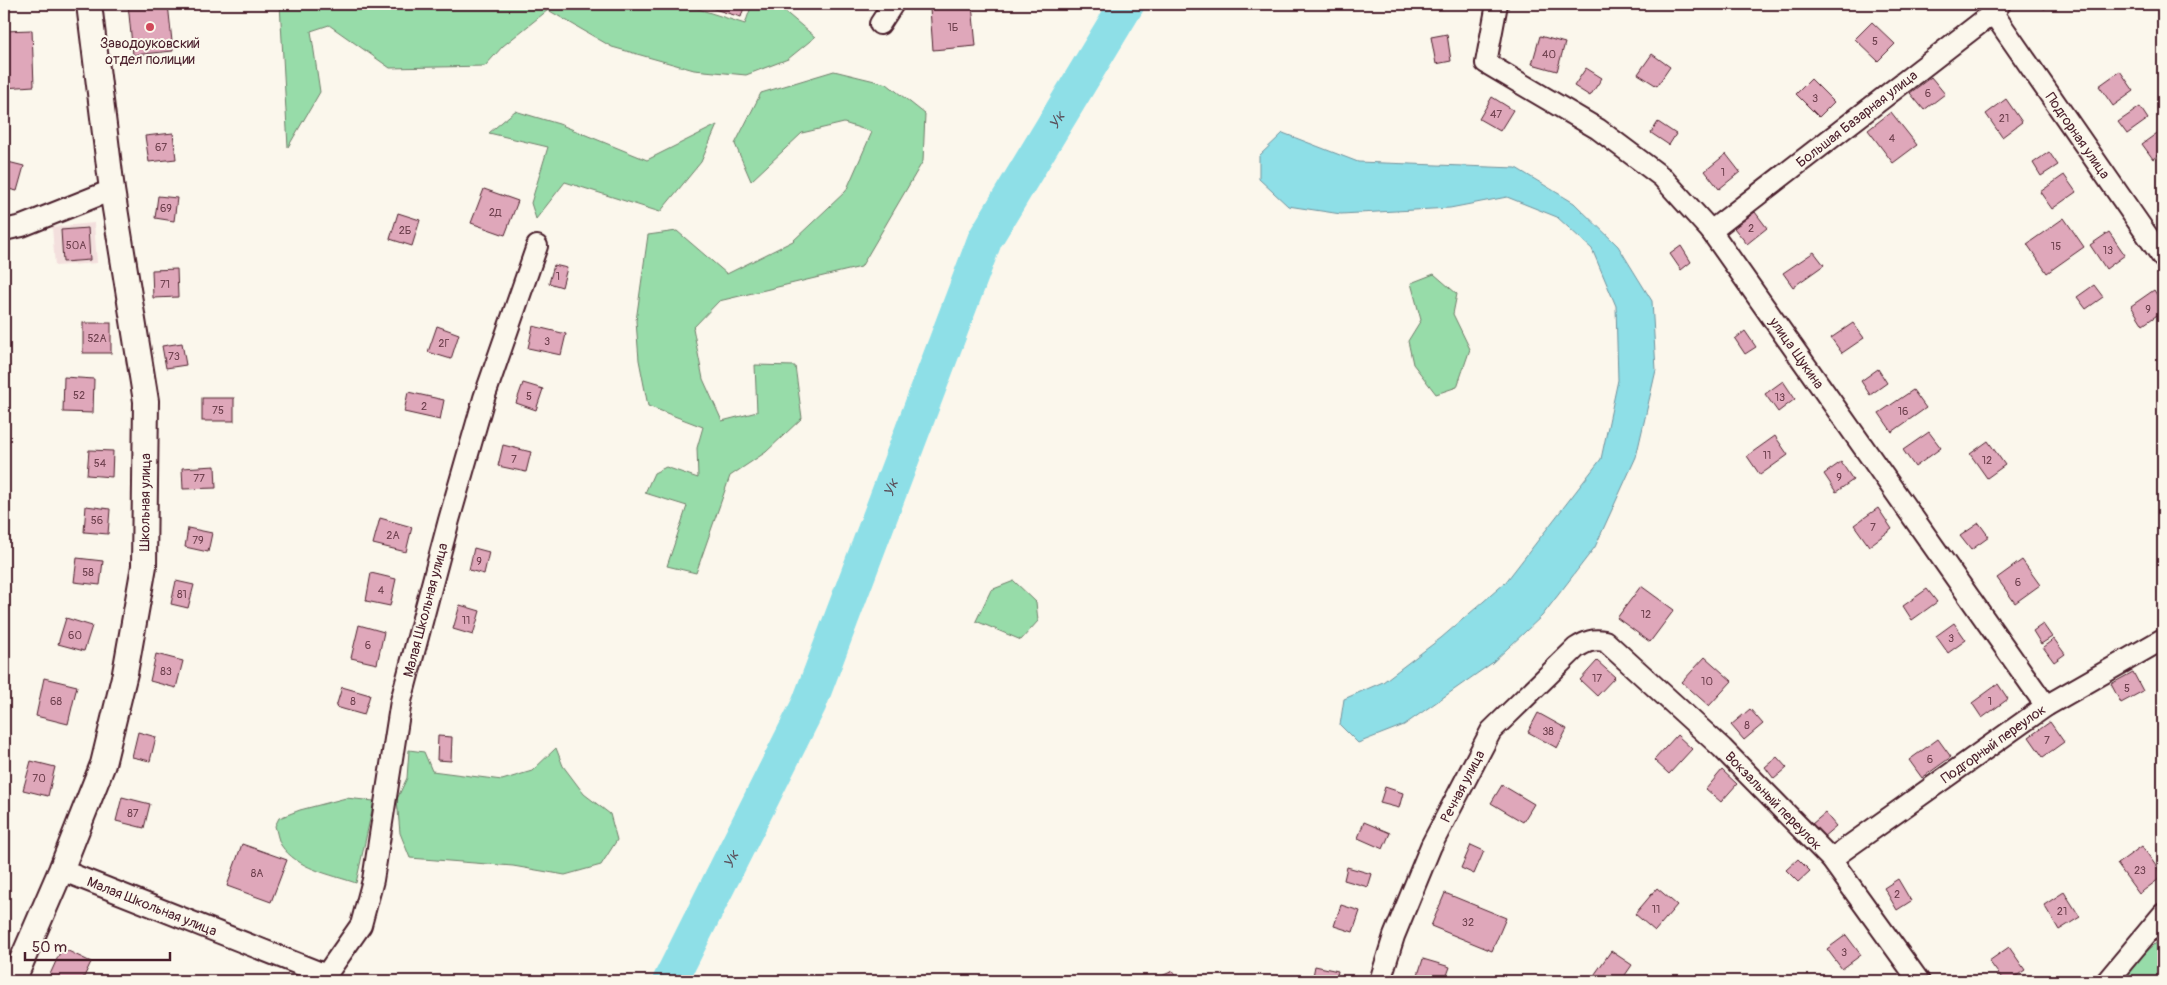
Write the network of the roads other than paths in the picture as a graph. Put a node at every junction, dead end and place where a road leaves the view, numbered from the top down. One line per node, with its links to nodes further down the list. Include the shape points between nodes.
1 (89, 4): 6 (street, Школьная улица)
2 (893, 4): 5 (street)
3 (1497, 4): 8 (street, улица Щукина, via 1486,63 1598,129 1662,177)
4 (1996, 8): 8 (street, Большая Базарная улица); 10 (street, Подгорная улица)
5 (880, 24)
6 (112, 190): 7 (street, via 22,226); 15 (street, Школьная улица, via 146,401 144,566 125,673 102,764)
7 (4, 230)
8 (1711, 231): 13 (street, улица Щукина)
9 (537, 246): 17 (street, Малая Школьная улица, via 484,398 401,701 373,880 360,925)
10 (2163, 258)
11 (2163, 639): 13 (street, Подгорный переулок)
12 (1605, 641): 14 (street, Вокзальный переулок, via 1722,748); 19 (street, Речная улица, via 1587,641 1576,648 1491,731 1431,846 1394,936)
13 (2046, 706): 14 (street, Подгорный переулок)
14 (1831, 860): 20 (street, Вокзальный переулок)
15 (62, 870): 17 (street, Малая Школьная улица); 18 (street, Школьная улица)
16 (2163, 914): 21 (street)
17 (326, 978)
18 (14, 981)
19 (1380, 981)
20 (1919, 981)
21 (2107, 981)

